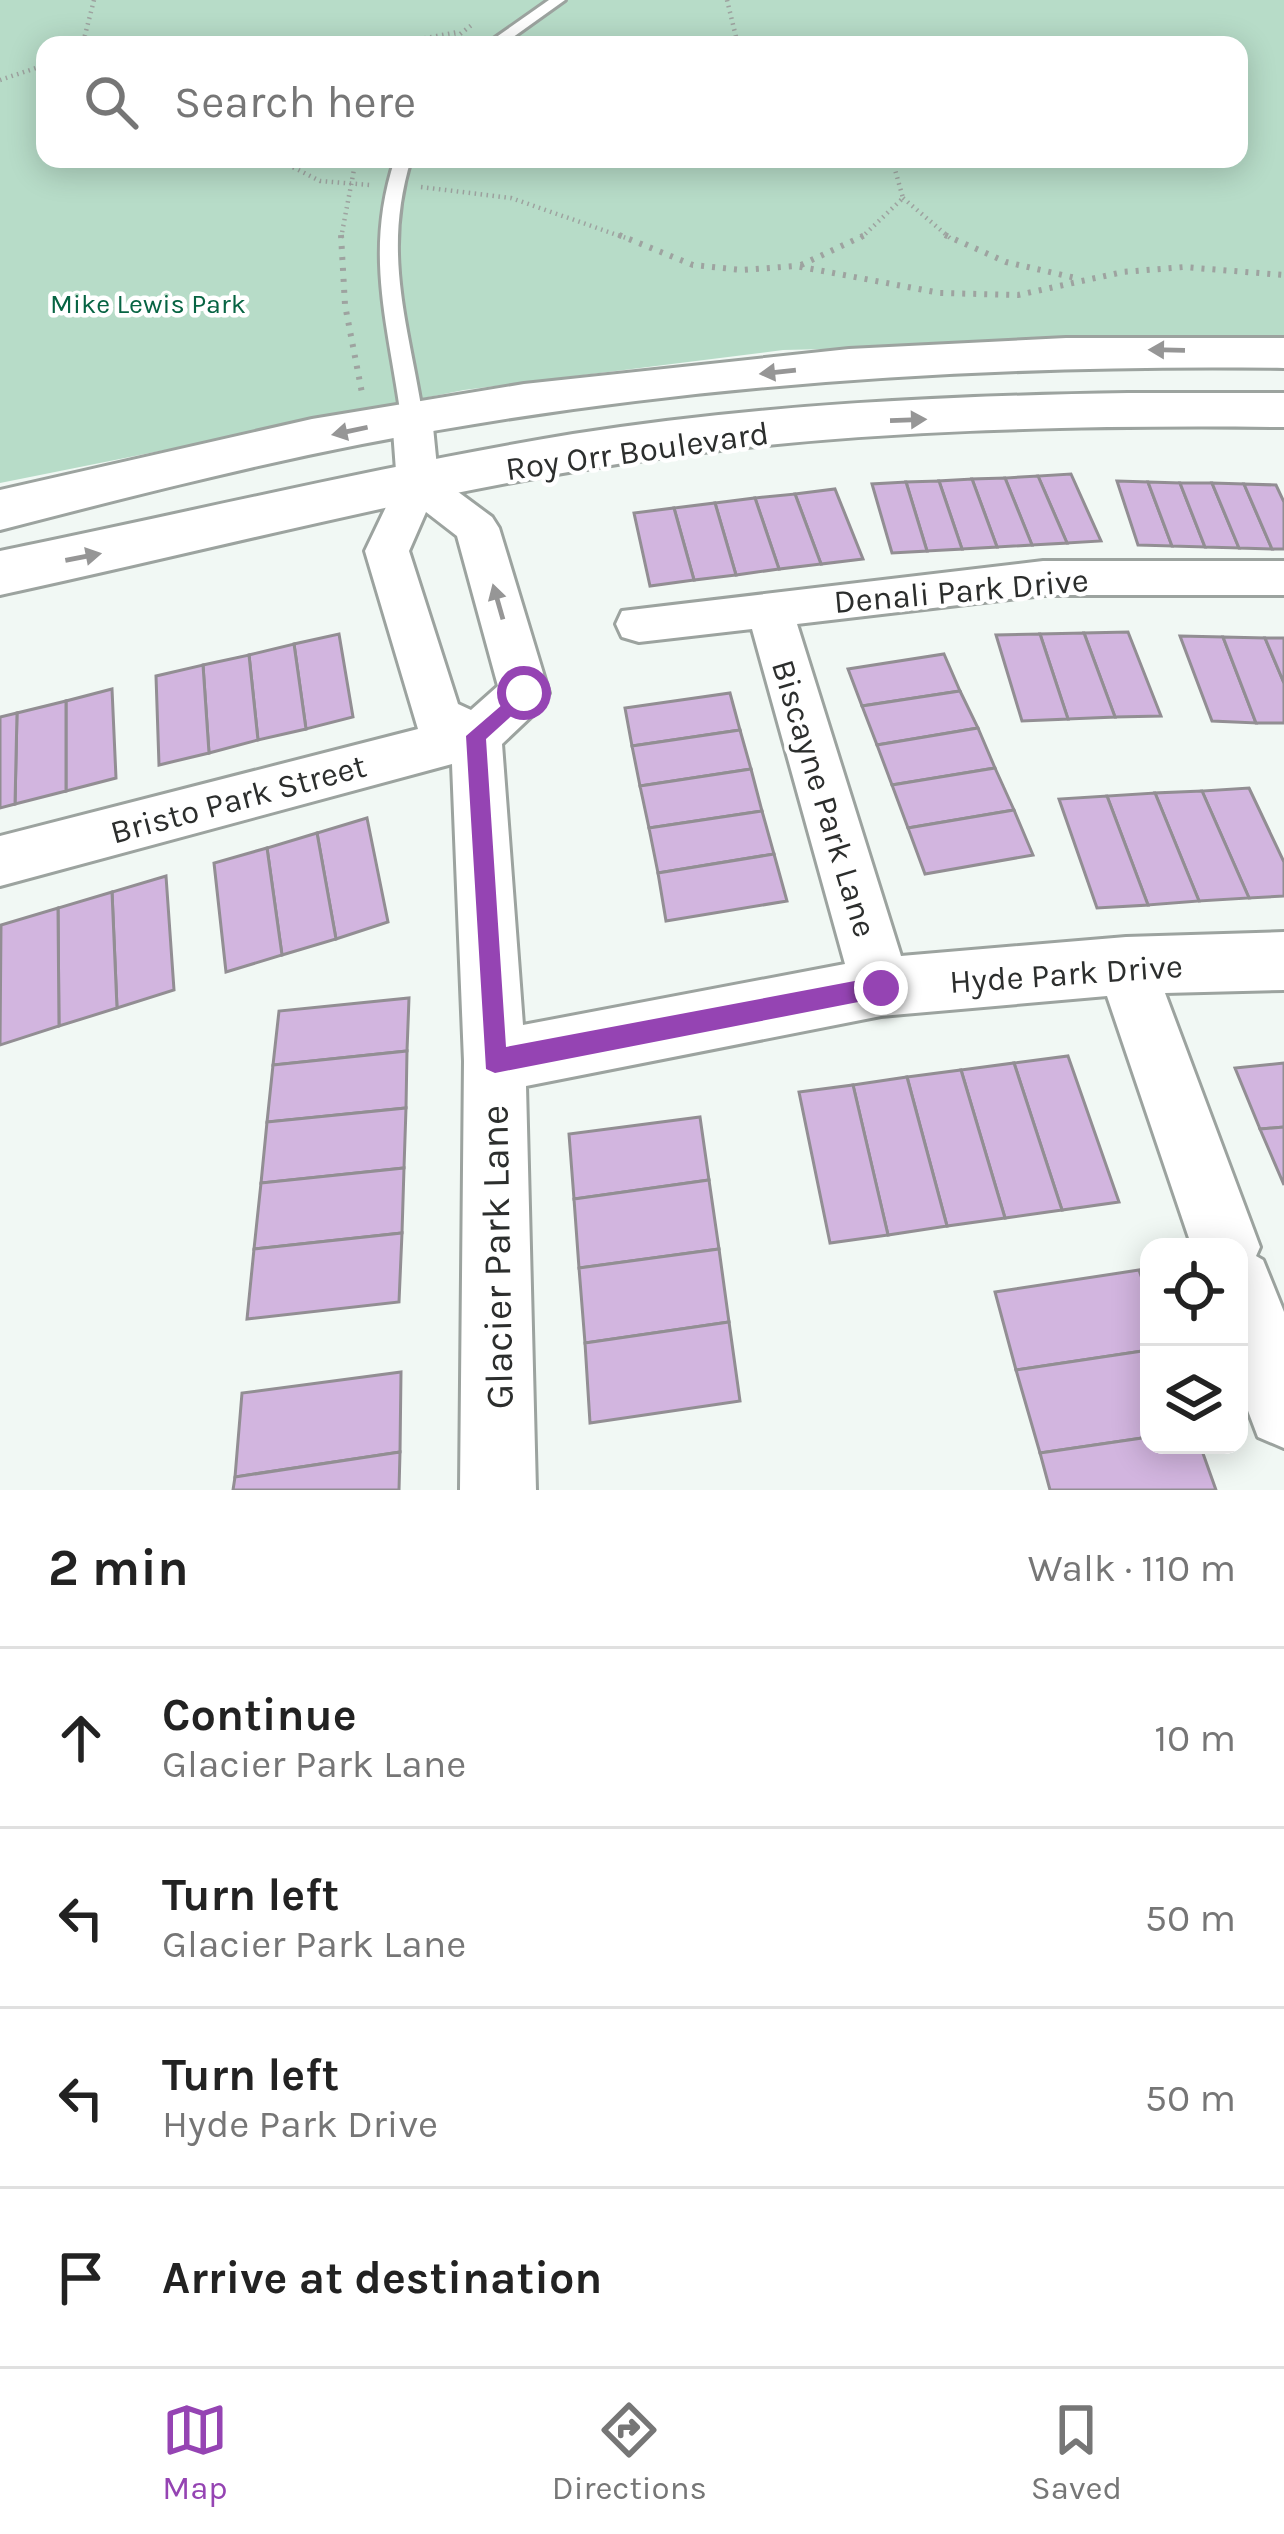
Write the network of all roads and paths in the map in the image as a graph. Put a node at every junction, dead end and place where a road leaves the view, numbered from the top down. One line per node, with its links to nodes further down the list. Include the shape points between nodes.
1 (94, 0): 5 (path)
2 (558, 0): 7 (lane)
3 (727, 0): 8 (path)
4 (462, 32): 6 (path)
5 (85, 36)
6 (440, 36)
7 (504, 36)
8 (736, 36)
9 (36, 68): 10 (path)
10 (0, 80)
11 (287, 168): 16 (path)
12 (353, 168): 16 (path)
13 (399, 168): 15 (lane)
14 (895, 168): 17 (path)
15 (393, 184): 16 (path); 18 (path, via 553,209 693,265); 23 (lane, via 389,310)
16 (346, 185): 23 (path, via 340,284 364,406)
17 (903, 198): 18 (path, via 864,239); 20 (path, via 967,250)
18 (796, 266): 20 (path, via 983,296)
19 (1284, 275): 20 (path, via 1184,266)
20 (1087, 280)
21 (1284, 353): 23 (main road, Roy Orr Boulevard, one-way to 23, via 983,353)
22 (1284, 410): 24 (main road, Roy Orr Boulevard, one-way to 22, via 658,440 871,421)
23 (412, 417): 24 (street); 25 (main road, Roy Orr Boulevard, one-way to 25)
24 (418, 484): 26 (main road, Roy Orr Boulevard, one-way to 24); 30 (street, via 387,550 437,717); 30 (street, one-way to 24, via 524,693 477,528)
25 (0, 510)
26 (0, 573)
27 (1284, 578): 28 (street, Denali Park Drive, via 1043,578)
28 (769, 608): 29 (street, Denali Park Drive); 34 (street, Biscayne Park Lane)
29 (639, 624)
30 (476, 736): 31 (street, Bristo Park Street); 35 (street, Glacier Park Lane)
31 (0, 860)
32 (1284, 961): 33 (street, Hyde Park Drive)
33 (1126, 966): 34 (street, Hyde Park Drive); 36 (street)
34 (881, 988): 35 (street, Hyde Park Drive)
35 (495, 1061): 39 (street, Glacier Park Lane)
36 (1223, 1238)
37 (1248, 1309): 38 (street)
38 (1284, 1411)
39 (498, 1490)

